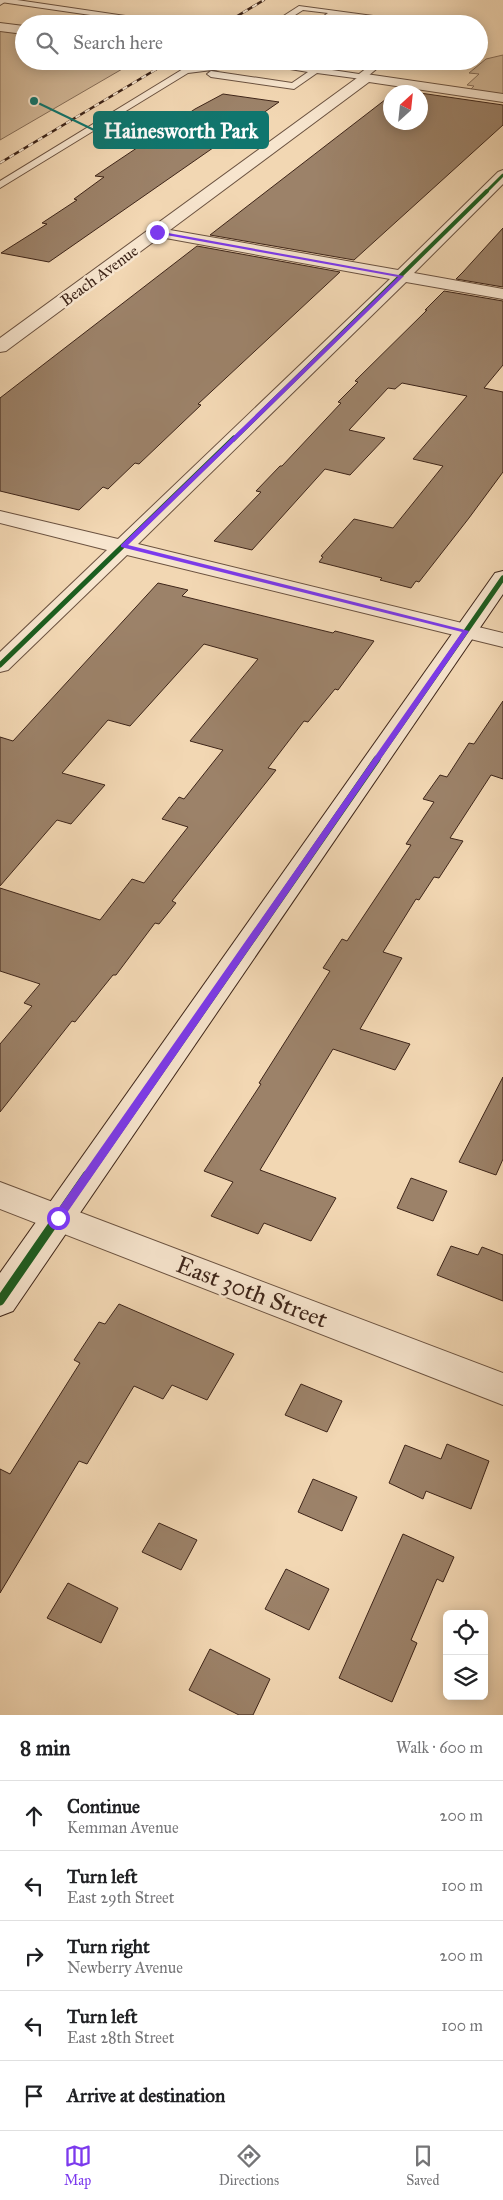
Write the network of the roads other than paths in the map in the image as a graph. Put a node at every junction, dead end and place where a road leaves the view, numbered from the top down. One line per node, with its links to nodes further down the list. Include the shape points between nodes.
1 (1, 1): 3 (lane)
2 (336, 12): 4 (lane, via 302,8); 5 (lane); 6 (lane)
3 (103, 15)
4 (290, 15)
5 (331, 15)
6 (352, 15)
7 (0, 27): 8 (street)
8 (15, 29)
9 (194, 70): 12 (lane)
10 (309, 70): 13 (lane)
11 (372, 70): 14 (lane)
12 (186, 71): 13 (lane, via 294,86); 17 (lane)
13 (315, 71): 14 (lane)
14 (364, 78): 15 (street); 18 (street, Beach Avenue)
15 (503, 98)
16 (503, 175): 19 (street)
17 (0, 185)
18 (157, 232): 19 (street); 21 (street, Beach Avenue)
19 (402, 276): 20 (street); 23 (street)
20 (503, 294)
21 (0, 348)
22 (0, 516): 23 (street)
23 (124, 546): 25 (street); 27 (street)
24 (503, 578): 25 (street)
25 (466, 631): 26 (street); 29 (street)
26 (503, 640)
27 (0, 666)
28 (0, 1195): 29 (street, East 30th Street)
29 (58, 1218): 30 (street); 31 (street, East 30th Street)
30 (0, 1301)
31 (503, 1389)

